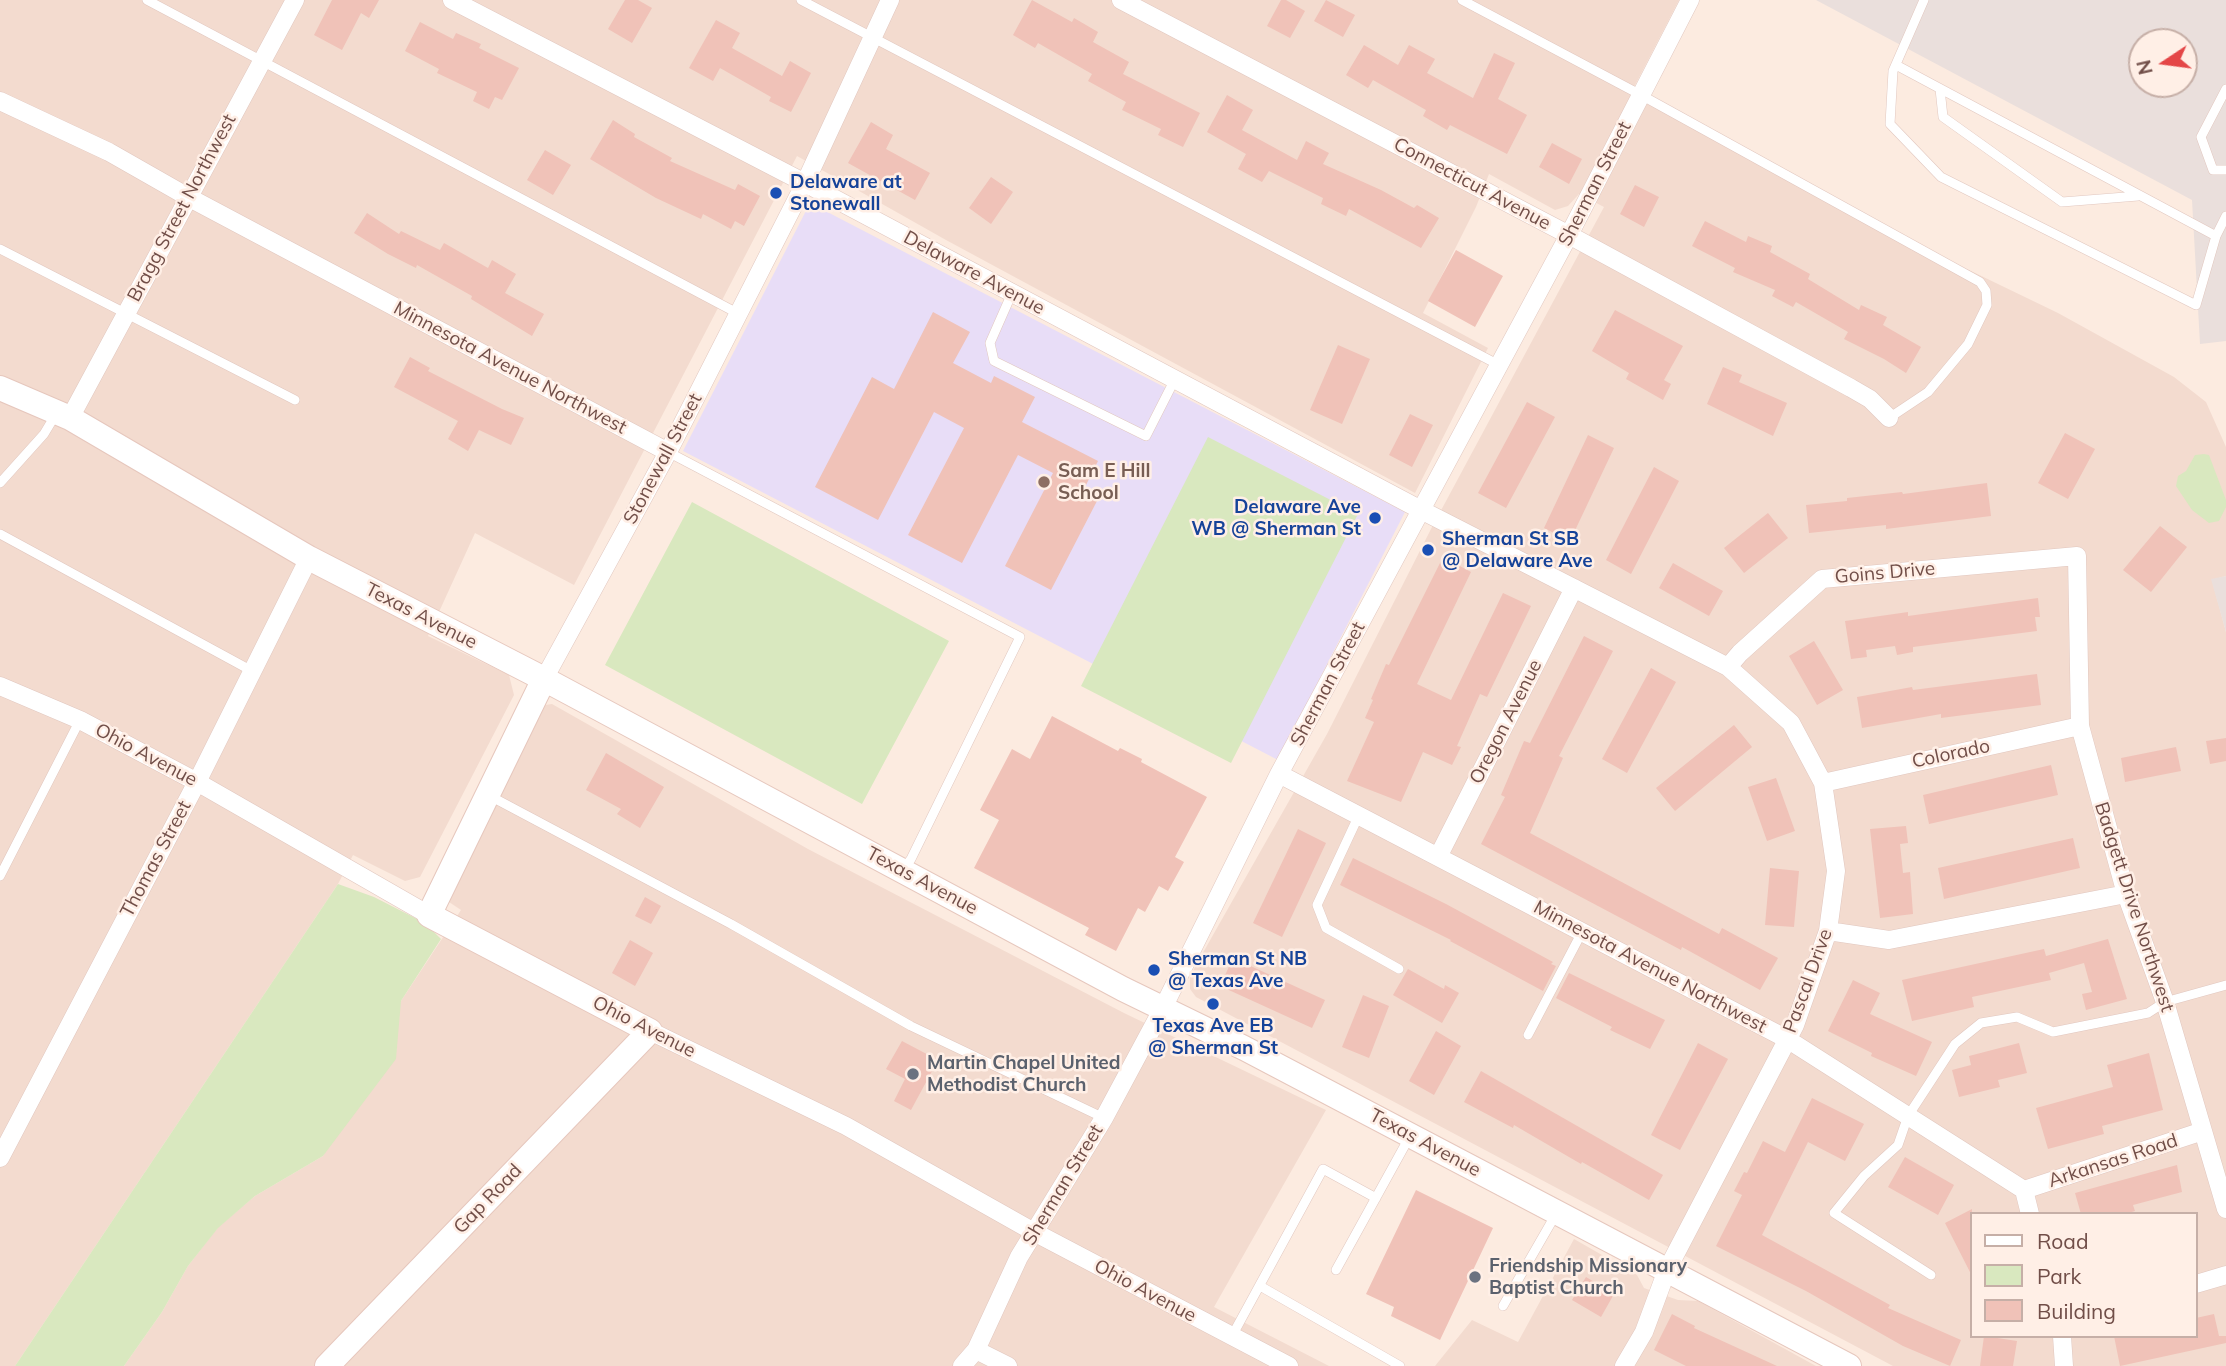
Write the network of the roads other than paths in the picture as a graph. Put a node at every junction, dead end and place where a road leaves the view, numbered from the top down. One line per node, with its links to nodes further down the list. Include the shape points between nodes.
1 (147, 0): 11 (lane)
2 (295, 0): 11 (street, Bragg Street Northwest)
3 (452, 0): 18 (street, Delaware Avenue)
4 (801, 0): 10 (lane)
5 (890, 0): 10 (street, Stonewall Street)
6 (1121, 0): 22 (street, Connecticut Avenue)
7 (1462, 0): 15 (lane)
8 (1690, 0): 15 (street, Sherman Street)
9 (1924, 0): 12 (lane)
10 (873, 37): 18 (street, Stonewall Street); 28 (lane)
11 (261, 62): 20 (street, Bragg Street Northwest); 27 (lane)
12 (1896, 65): 13 (lane); 23 (lane, via 1890,124 1941,177 2196,305)
13 (1940, 89): 19 (lane); 19 (lane, via 1943,117 2062,202)
14 (2226, 89): 17 (lane, via 2201,137 2213,170)
15 (1641, 94): 22 (street, Sherman Street); 33 (lane, via 1980,282 1987,305 1968,344 1928,393)
16 (0, 102): 20 (street, Minnesota Avenue Northwest, via 109,152)
17 (2226, 170)
18 (805, 183): 25 (street, Delaware Avenue); 27 (street, Stonewall Street)
19 (2140, 196): 23 (lane)
20 (188, 197): 26 (street, Bragg Street Northwest); 34 (street, Minnesota Avenue Northwest)
21 (2226, 216): 23 (lane)
22 (1569, 235): 28 (street, Sherman Street); 33 (street, Connecticut Avenue, via 1870,399)
23 (2216, 236)
24 (0, 249): 26 (lane)
25 (1012, 293): 29 (street, Delaware Avenue); 29 (lane, via 990,343 994,361 1146,436)
26 (125, 314): 31 (lane); 32 (street, Bragg Street Northwest)
27 (739, 314): 34 (street, Stonewall Street)
28 (1499, 365): 36 (street, Sherman Street)
29 (1175, 379): 36 (street, Delaware Avenue)
30 (0, 388): 32 (street, Texas Avenue)
31 (295, 400)
32 (64, 415): 35 (lane); 39 (street, Texas Avenue)
33 (1889, 418)
34 (668, 452): 43 (street, Stonewall Street); 53 (lane, Minnesota Avenue Northwest, via 1020,637)
35 (0, 482)
36 (1421, 510): 40 (street, Pascal Drive); 47 (street, Sherman Street)
37 (0, 534): 42 (lane)
38 (2077, 556): 41 (street, Goins Drive, via 1822,579); 46 (street, Badgett Drive Northwest)
39 (309, 558): 42 (street, Thomas Street); 43 (street, Texas Avenue)
40 (1574, 588): 41 (street, Pascal Drive); 52 (street, Oregon Avenue)
41 (1728, 667): 49 (street, Pascal Drive, via 1791,723)
42 (252, 671): 48 (street, Thomas Street)
43 (544, 679): 50 (street, Stonewall Street); 53 (street, Texas Avenue)
44 (0, 686): 45 (street, Ohio Avenue)
45 (80, 720): 48 (street, Ohio Avenue); 54 (lane)
46 (2080, 726): 49 (street, Colorado); 55 (street, Badgett Drive Northwest)
47 (1279, 774): 51 (street, Minnesota Avenue Northwest); 62 (street, Sherman Street)
48 (197, 782): 56 (street, Ohio Avenue); 70 (street, Thomas Street)
49 (1823, 783): 57 (street, Pascal Drive, via 1836,871)
50 (488, 795): 56 (street, Stonewall Street); 67 (lane, via 911,1026)
51 (1359, 815): 52 (street, Minnesota Avenue Northwest); 59 (lane, via 1317,905 1326,928)
52 (1438, 857): 58 (street, Minnesota Avenue Northwest)
53 (902, 872): 62 (street, Texas Avenue)
54 (0, 876)
55 (2126, 894): 57 (street, via 1889,940); 61 (street, Badgett Drive Northwest)
56 (429, 915): 63 (street, Ohio Avenue)
57 (1828, 931): 65 (street, Pascal Drive)
58 (1582, 932): 64 (lane); 65 (street, Minnesota Avenue Northwest)
59 (1399, 969)
60 (2226, 985): 61 (lane)
61 (2165, 1002): 66 (lane, via 2148,1013 2053,1032 2017,1017 1981,1023 1955,1044); 68 (street, Badgett Drive Northwest)
62 (1163, 1008): 67 (street, Sherman Street); 69 (street, Texas Avenue)
63 (650, 1031): 76 (street, Ohio Avenue, via 846,1126); 87 (street, Gap Road)
64 (1528, 1035)
65 (1787, 1039): 66 (street, Minnesota Avenue Northwest); 78 (street, Pascal Drive)
66 (1908, 1116): 71 (street, Minnesota Avenue Northwest); 79 (lane, via 1898,1145 1864,1176 1834,1213)
67 (1104, 1118): 76 (street, Sherman Street)
68 (2203, 1131): 71 (street, Arkansas Road); 73 (street, Badgett Drive Northwest)
69 (1410, 1135): 72 (lane); 75 (street, Texas Avenue)
70 (0, 1158)
71 (2024, 1190): 74 (street)
72 (1376, 1198): 77 (lane); 82 (lane, via 1323,1169)
73 (2226, 1209)
74 (2030, 1212)
75 (1557, 1213): 78 (street, Texas Avenue); 83 (lane)
76 (1034, 1232): 84 (street, Ohio Avenue); 86 (street, Sherman Street)
77 (1336, 1270)
78 (1667, 1270): 92 (street, Pascal Drive, via 1644,1332); 93 (street, Texas Avenue)
79 (1931, 1275)
80 (2226, 1275): 81 (street)
81 (2198, 1283)
82 (1259, 1286): 84 (lane); 91 (lane)
83 (1503, 1306)
84 (1233, 1336): 90 (street, Ohio Avenue)
85 (2062, 1338): 94 (street)
86 (976, 1350): 88 (street, Sherman Street); 89 (street)
87 (327, 1366)
88 (962, 1366)
89 (1008, 1366)
90 (1289, 1366)
91 (1400, 1366)
92 (1624, 1366)
93 (1849, 1366)
94 (2064, 1366)

